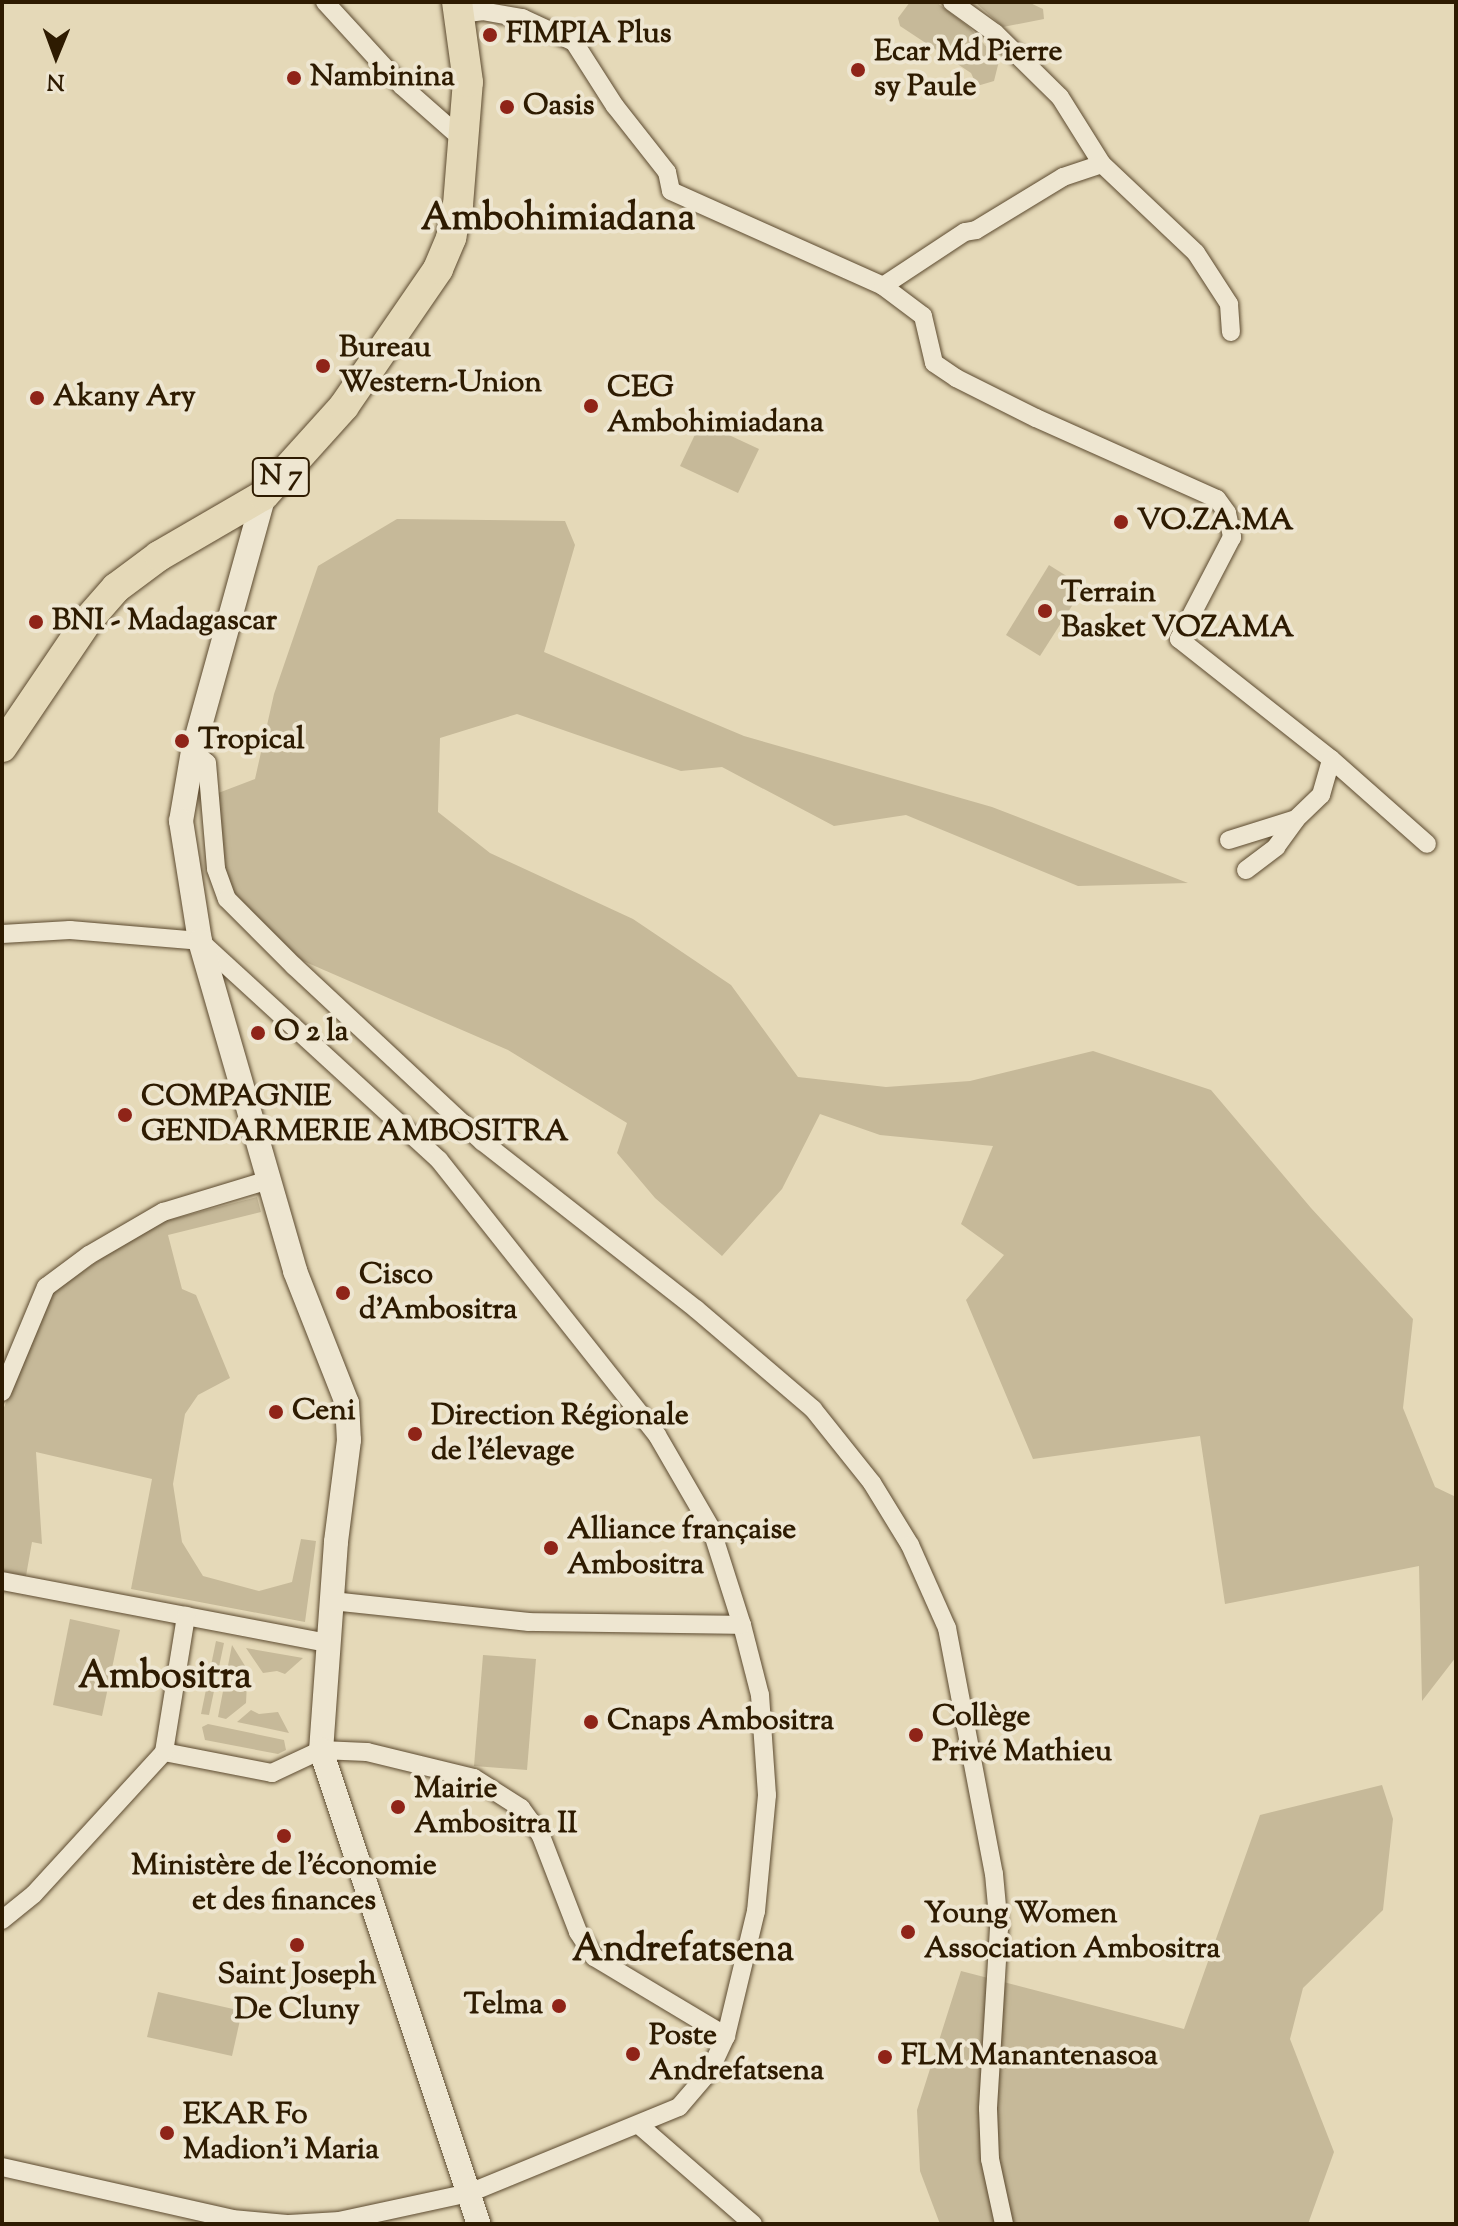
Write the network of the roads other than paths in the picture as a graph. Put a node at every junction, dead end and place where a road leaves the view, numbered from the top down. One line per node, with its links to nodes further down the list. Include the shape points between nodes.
1 (325, 2): 4 (street, via 402,86)
2 (952, 2): 5 (street, via 995,33 1060,97)
3 (458, 8): 4 (main road, N 7, via 468,82); 6 (street, via 522,18 574,42 667,172 671,191)
4 (461, 138): 8 (main road, N 7, via 458,205 438,269 344,406)
5 (1102, 164): 6 (street, via 1063,177); 7 (street, via 1196,253 1229,304)
6 (883, 286): 11 (street, via 923,316 934,363 956,378 1217,499 1227,513 1232,537 1179,639)
7 (1231, 332)
8 (264, 495): 9 (main road, N 7, via 159,556 116,588 88,620); 10 (street)
9 (2, 747)
10 (193, 751): 17 (street, via 181,821); 35 (street, via 207,763 216,869 227,899 483,1142 696,1309 813,1409 872,1483 910,1545 947,1628 994,1874 999,1928 988,2109 990,2159)
11 (1331, 759): 12 (street, via 1321,795); 14 (street)
12 (1296, 819): 13 (street); 15 (street, via 1276,847)
13 (1229, 840)
14 (1427, 844)
15 (1246, 870)
16 (2, 934): 17 (street, via 70,930)
17 (200, 941): 18 (street); 23 (street, via 449,1172 657,1435 711,1528)
18 (268, 1180): 19 (street, via 163,1212 46,1287); 21 (street, via 295,1271 347,1403 349,1440)
19 (2, 1392)
20 (2, 1581): 22 (street)
21 (332, 1601): 23 (street, via 529,1622); 24 (street)
22 (186, 1616): 24 (street); 26 (street)
23 (742, 1625): 28 (street, via 760,1695 767,1795 756,1911)
24 (328, 1643): 25 (street)
25 (321, 1750): 26 (street, via 272,1773); 28 (street, via 367,1752 474,1778 521,1808 541,1836 578,1932 594,1957); 31 (street)
26 (164, 1752): 27 (street, via 34,1894)
27 (2, 1920)
28 (726, 2036): 29 (street, via 709,2072 679,2107)
29 (639, 2125): 31 (street); 34 (street)
30 (5, 2165): 32 (street, via 232,2219)
31 (469, 2193): 32 (street, via 340,2221); 33 (street)
32 (288, 2224)
33 (479, 2224)
34 (753, 2224)
35 (1004, 2224)

